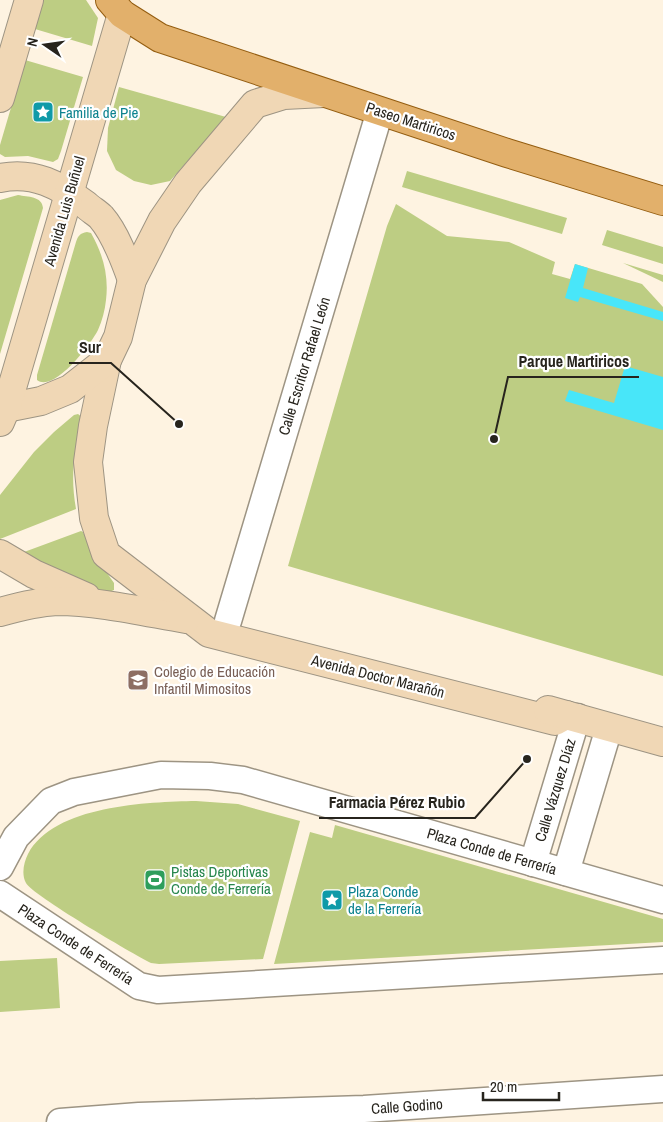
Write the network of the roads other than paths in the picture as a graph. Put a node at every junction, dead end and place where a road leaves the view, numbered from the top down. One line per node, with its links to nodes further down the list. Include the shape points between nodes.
1 (29, 0): 3 (main road)
2 (119, 5): 5 (main road, Paseo Martiricos, via 160,38); 9 (main road, Avenida Luis Buñuel)
3 (15, 45): 4 (main road); 6 (main road)
4 (0, 69)
5 (325, 93): 7 (main road, Paseo Martiricos); 11 (main road, Avenida Doctor Marañón, via 284,95 255,104 188,183 162,221)
6 (0, 98)
7 (380, 111): 10 (main road, Paseo Martiricos); 18 (street, Calle Escritor Rafael León)
8 (0, 178): 9 (main road, via 15,175 48,182)
9 (70, 193): 11 (main road, via 101,217 120,249); 13 (main road, Avenida Luis Buñuel)
10 (663, 201)
11 (132, 280): 12 (main road, Avenida Doctor Marañón, via 118,337)
12 (107, 360): 13 (main road, via 70,389); 17 (main road, Avenida Doctor Marañón, via 88,462 94,518 106,554)
13 (2, 413)
14 (0, 554): 15 (main road, via 34,574)
15 (104, 605): 16 (main road, Avenida Doctor Marañón, via 57,601); 17 (main road, Avenida Doctor Marañón)
16 (0, 612)
17 (192, 620): 18 (main road, Avenida Doctor Marañón, via 213,618); 19 (main road, Avenida Doctor Marañón)
18 (228, 621): 19 (main road, Avenida Doctor Marañón, via 559,706)
19 (572, 716): 20 (main road, Avenida Doctor Marañón); 22 (street, Calle Vázquez Díaz)
20 (609, 728): 21 (main road, Avenida Doctor Marañón); 24 (street)
21 (663, 742)
22 (533, 863): 23 (street, Plaza Conde de Ferrería, via 243,780 161,775 74,792 51,801 16,836); 24 (street, Plaza Conde de Ferrería)
23 (0, 867)
24 (566, 872): 26 (street, Plaza Conde de Ferrería)
25 (0, 894): 27 (street, Plaza Conde de Ferrería, via 139,986 158,990)
26 (663, 900)
27 (663, 960)
28 (663, 1089): 29 (street, Calle Godino)
29 (327, 1116): 30 (street, Calle Godino, via 139,1116)
30 (60, 1122)

